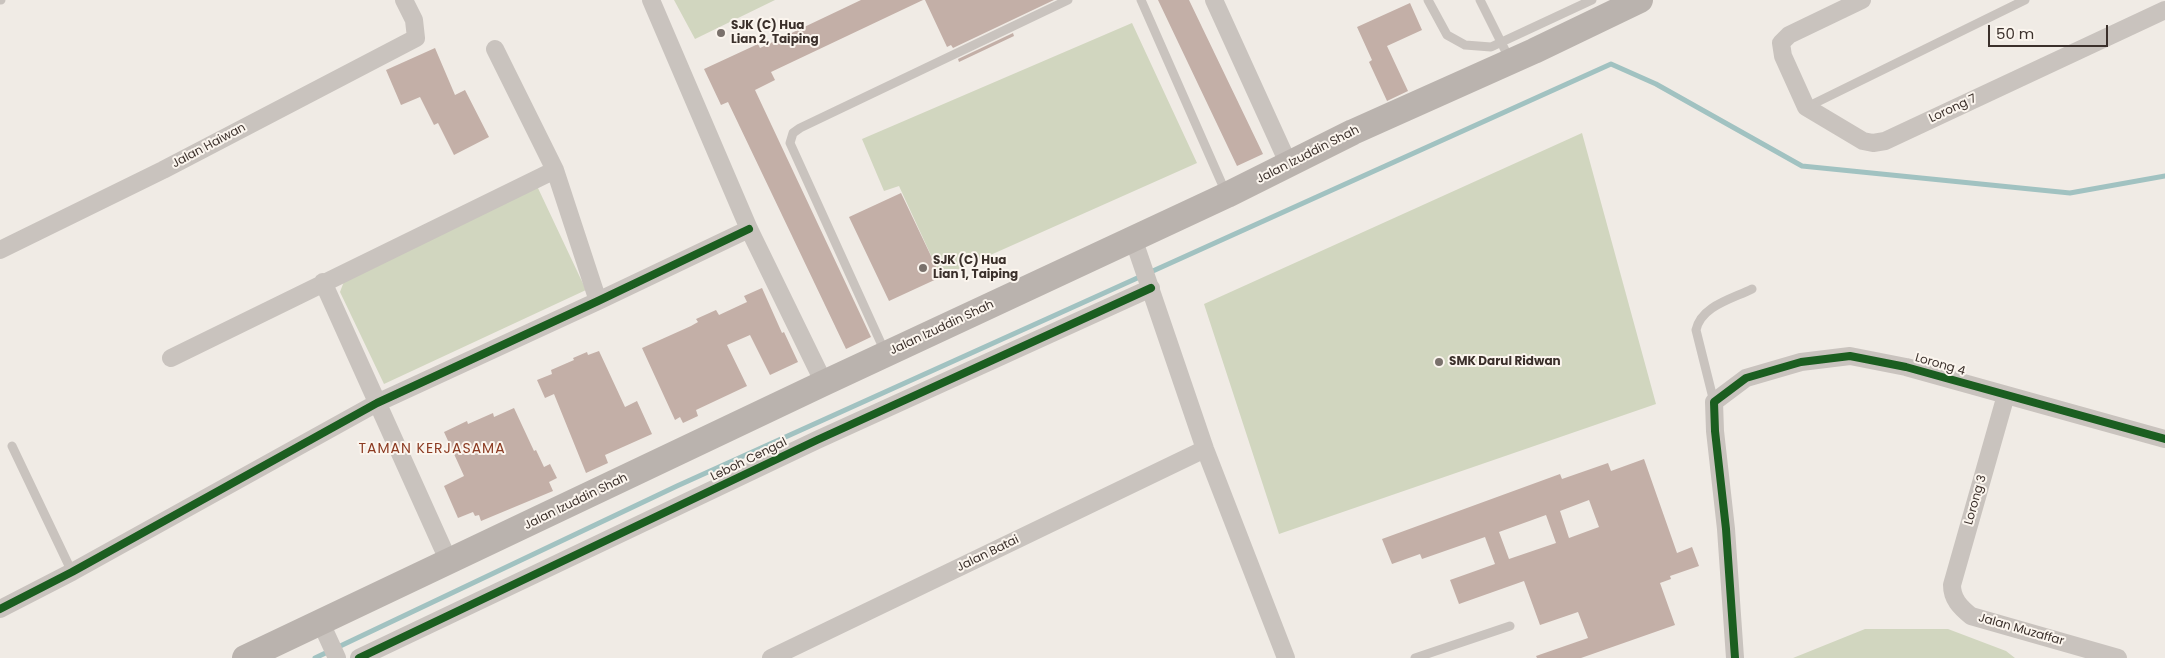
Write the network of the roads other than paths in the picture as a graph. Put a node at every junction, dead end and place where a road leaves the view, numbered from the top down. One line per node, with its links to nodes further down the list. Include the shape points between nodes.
1 (404, 0): 21 (street, Jalan Haiwan, via 414,20 416,38 163,170)
2 (651, 0): 19 (street)
3 (1068, 0): 26 (lane, via 800,128 790,137)
4 (1141, 0): 18 (lane)
5 (1214, 0): 16 (street)
6 (1428, 0): 14 (lane, via 1446,35 1465,45 1491,47)
7 (1480, 0): 14 (lane)
8 (1592, 0): 14 (lane)
9 (1862, 0): 15 (street, via 1788,35 1781,42 1783,56)
10 (2026, 0): 15 (lane)
11 (1635, 2): 14 (main road, Jalan Izuddin Shah)
12 (2165, 10): 15 (street, Lorong 7, via 1885,141 1863,141)
13 (495, 49): 17 (street)
14 (1505, 52): 16 (main road, Jalan Izuddin Shah)
15 (1806, 107)
16 (1288, 165): 18 (main road, Jalan Izuddin Shah)
17 (555, 170): 23 (street); 25 (street)
18 (1228, 195): 20 (main road, Jalan Izuddin Shah)
19 (749, 229): 25 (street); 28 (street)
20 (1133, 238): 22 (street); 26 (main road, Jalan Izuddin Shah)
21 (0, 250)
22 (1148, 279): 34 (street); 42 (street, Leboh Cengal)
23 (323, 282): 27 (street); 31 (street)
24 (1752, 290): 30 (lane, via 1706,311 1698,320 1696,330)
25 (598, 301): 31 (street)
26 (886, 354): 28 (main road, Jalan Izuddin Shah)
27 (171, 358)
28 (824, 383): 35 (main road, Jalan Izuddin Shah)
29 (2006, 395): 30 (street, Lorong 4, via 1906,366 1850,356 1801,362 1746,378); 32 (street, Lorong 4); 37 (street, Lorong 3, via 1952,585)
30 (1714, 402): 46 (street)
31 (377, 403): 35 (street); 36 (street)
32 (2165, 439)
33 (12, 446): 36 (lane)
34 (1206, 449): 43 (street, Jalan Batai); 44 (street)
35 (448, 562): 40 (main road, Jalan Izuddin Shah)
36 (72, 572): 38 (street)
37 (1958, 604): 47 (street, Jalan Muzaffar, via 1971,616)
38 (0, 609)
39 (1510, 626): 45 (lane)
40 (331, 645): 41 (main road, Jalan Izuddin Shah)
41 (245, 658)
42 (359, 658)
43 (771, 658)
44 (1286, 658)
45 (1414, 658)
46 (1735, 658)
47 (2118, 658)

